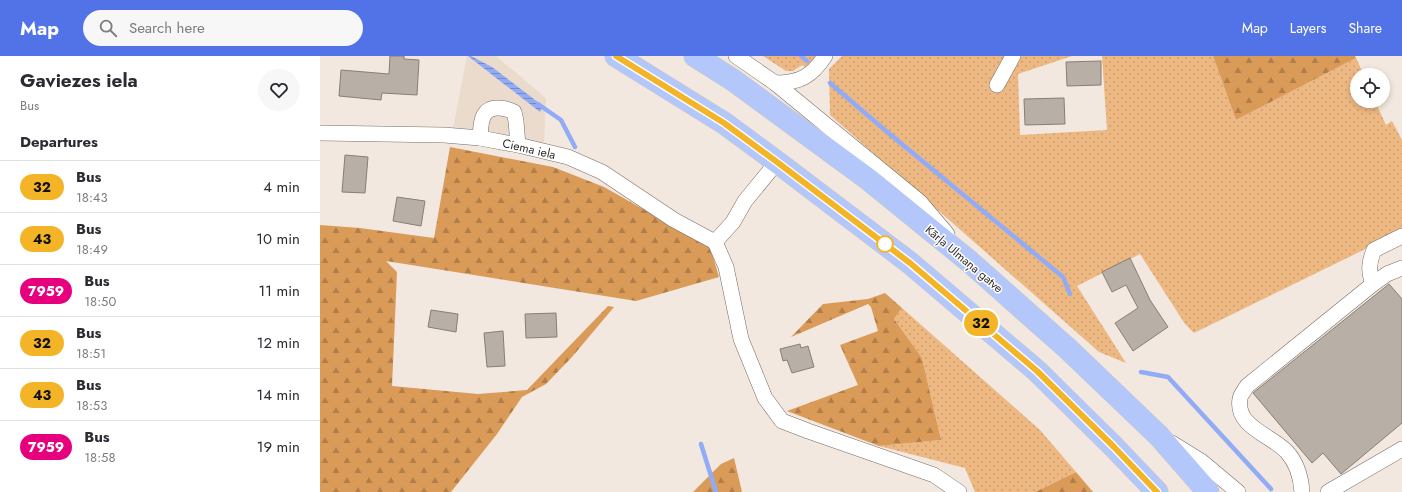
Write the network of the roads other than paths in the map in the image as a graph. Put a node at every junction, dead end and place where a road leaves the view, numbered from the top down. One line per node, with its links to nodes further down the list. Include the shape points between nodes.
1 (616, 56): 11 (highway, via 724,123)
2 (695, 56): 14 (highway, Kārļa Ulmaņa gatve, via 733,80 868,179)
3 (736, 56): 6 (street)
4 (825, 56): 6 (street, via 809,74 790,83)
5 (1013, 56): 7 (street)
6 (775, 83): 14 (street, via 920,202)
7 (997, 85)
8 (320, 133): 9 (street, Ciema iela, via 444,134)
9 (480, 138): 10 (street, Ciema iela); 10 (street, via 482,122 488,109 507,108 514,112)
10 (518, 145): 13 (street, Ciema iela, via 568,158 602,172 674,220)
11 (777, 162): 13 (street); 20 (highway, via 910,263 1037,371)
12 (1402, 236): 16 (street, via 1374,250 1369,261)
13 (715, 242): 19 (street, via 726,267 741,339 765,398 782,421 934,475)
14 (970, 262): 17 (highway, Kārļa Ulmaņa gatve, via 1067,348)
15 (1402, 268): 16 (street)
16 (1373, 284): 23 (street, via 1248,386 1240,399 1240,411 1246,422 1287,451 1296,465 1302,482)
17 (1159, 436): 21 (highway, Kārļa Ulmaņa gatve); 22 (street, via 1201,461)
18 (1402, 449): 24 (street)
19 (959, 492)
20 (1157, 492)
21 (1208, 492)
22 (1238, 492)
23 (1302, 492)
24 (1328, 492)

